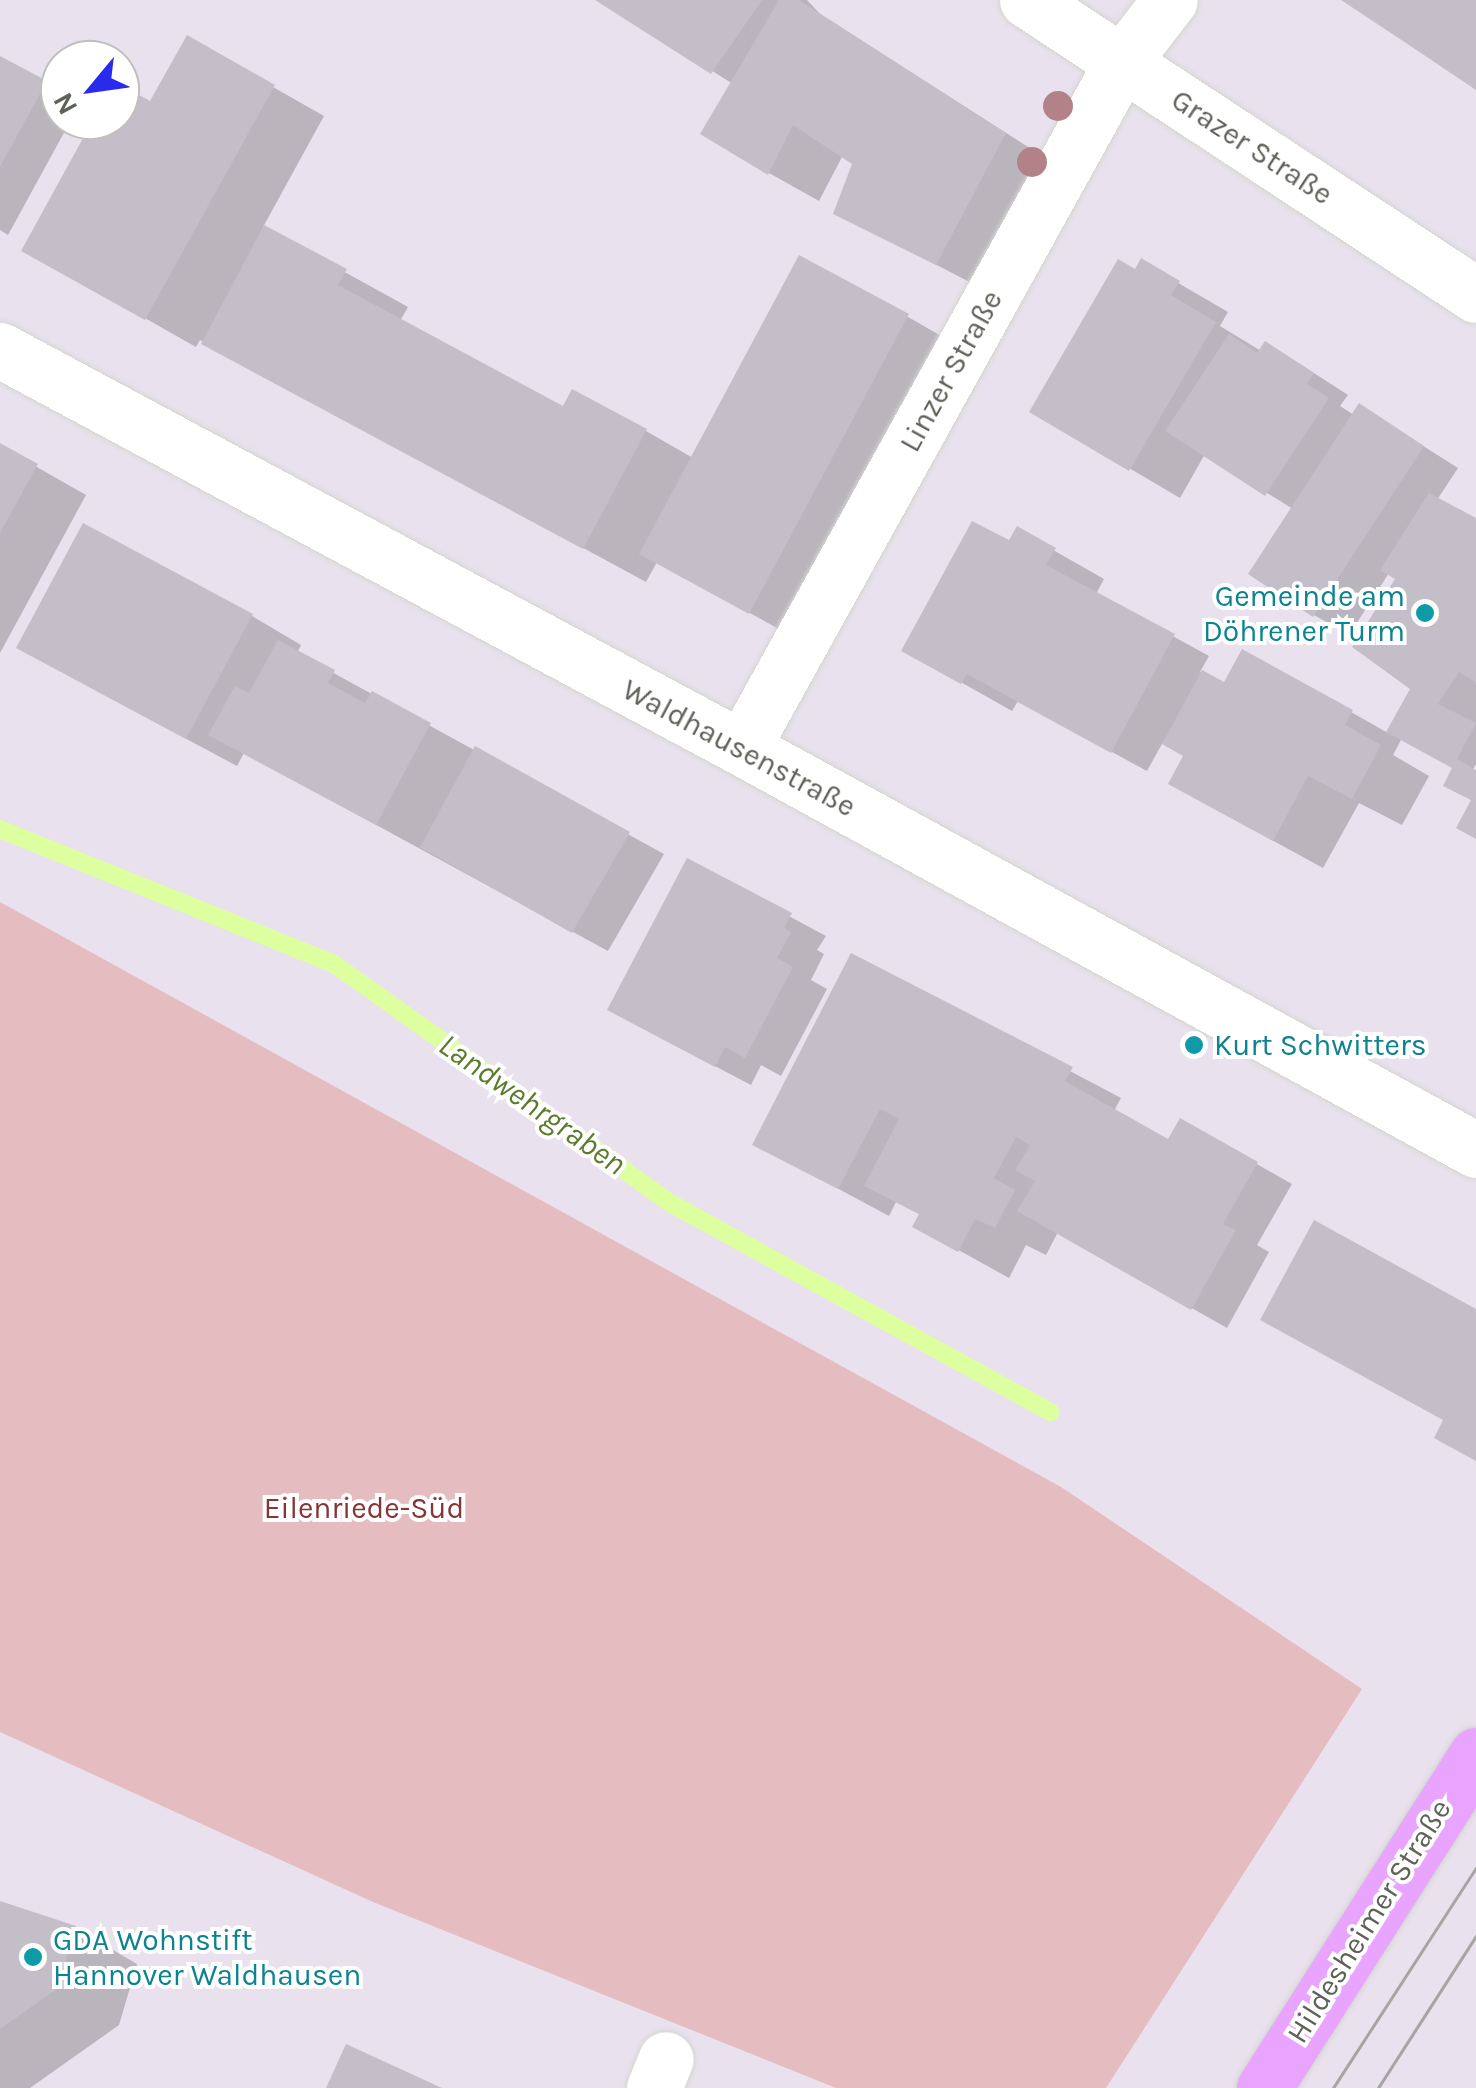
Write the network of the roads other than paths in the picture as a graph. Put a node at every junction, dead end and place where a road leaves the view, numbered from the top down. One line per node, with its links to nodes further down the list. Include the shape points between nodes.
1 (1027, 0): 3 (street, Grazer Straße)
2 (1170, 0): 3 (street, Linzer Straße)
3 (1122, 62): 4 (street, Grazer Straße); 6 (street, Linzer Straße)
4 (1476, 295)
5 (0, 350): 6 (street, Waldhausenstraße)
6 (742, 748): 7 (street, Waldhausenstraße)
7 (1476, 1150)
8 (1476, 1755): 9 (main road, Hildesheimer Straße)
9 (1264, 2088)

